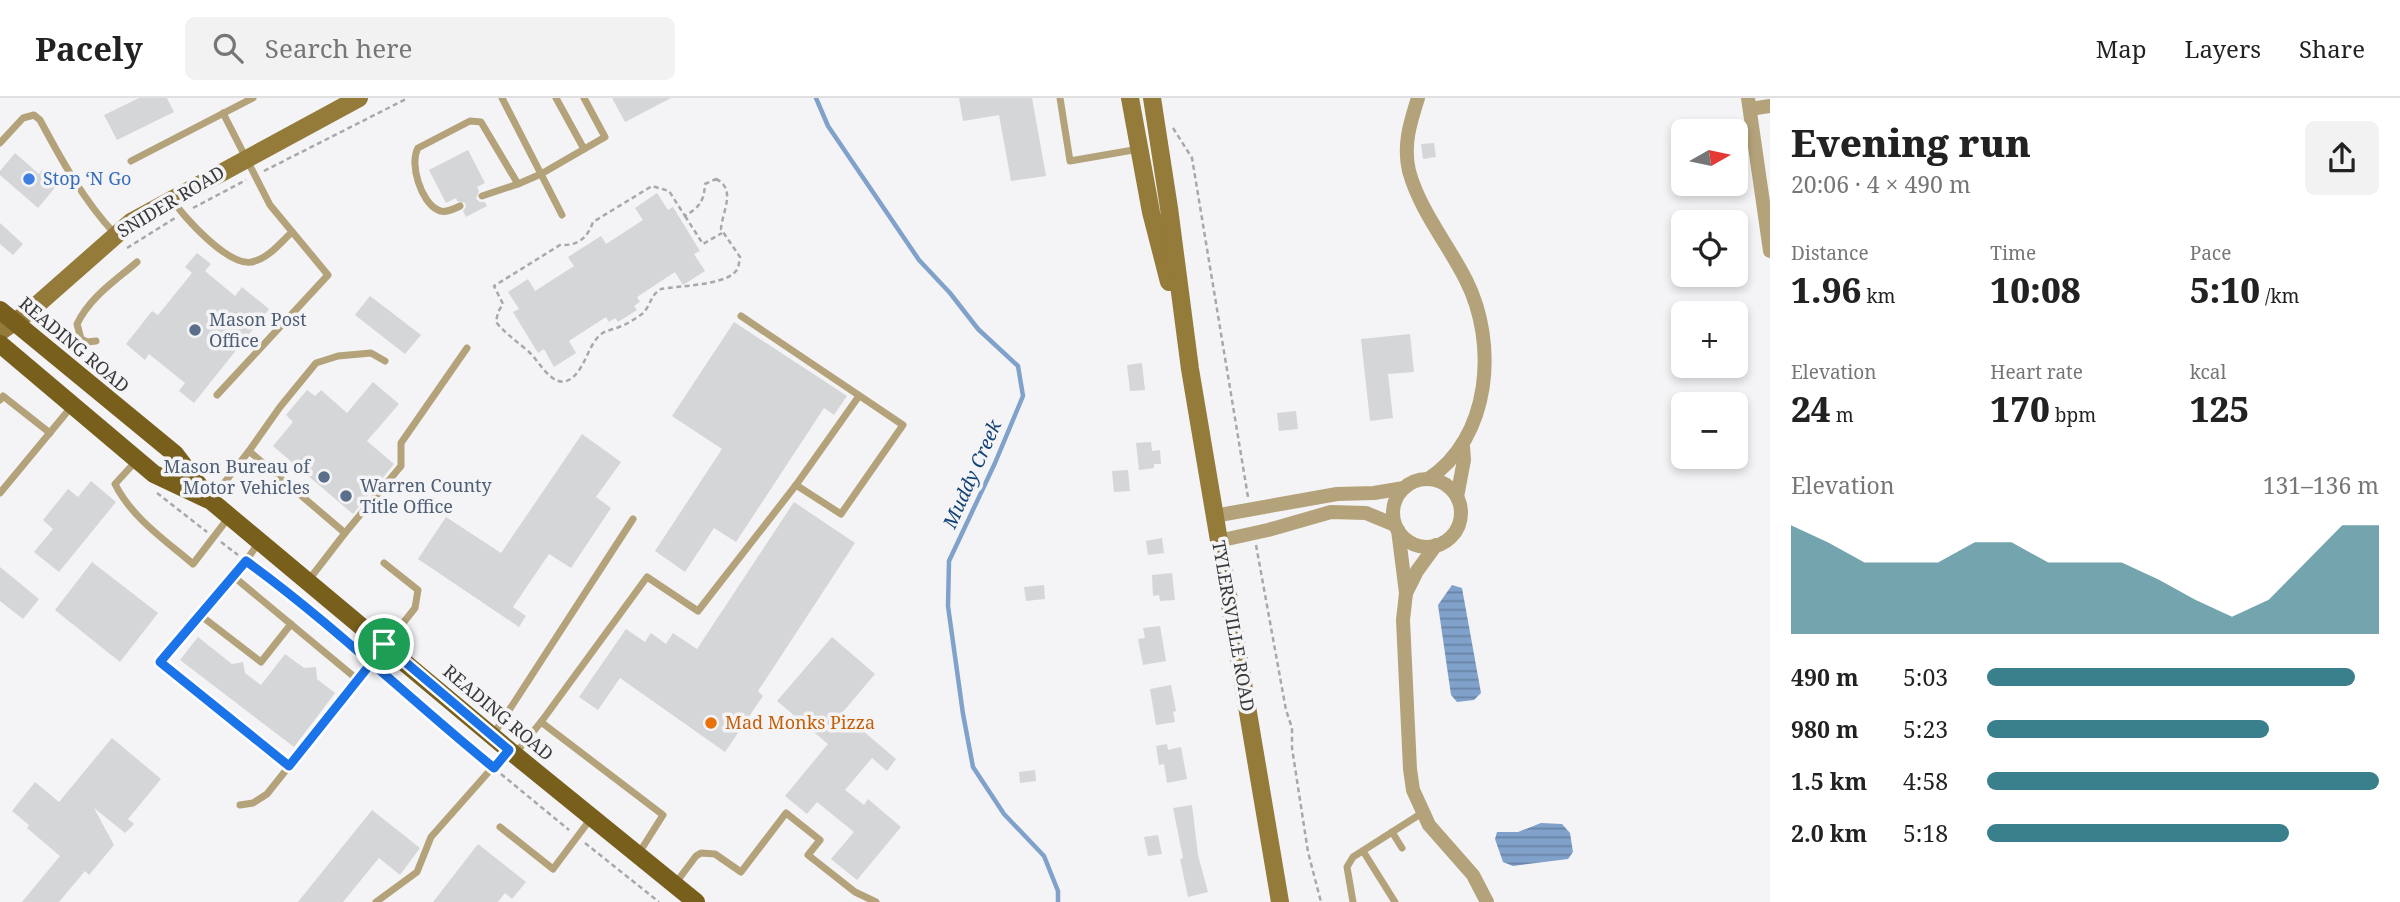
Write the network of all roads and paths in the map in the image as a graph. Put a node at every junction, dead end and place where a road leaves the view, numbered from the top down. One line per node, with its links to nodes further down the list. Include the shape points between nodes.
1 (253, 98): 13 (lane)
2 (359, 98): 18 (main road, SNIDER ROAD)
3 (408, 98): 21 (path)
4 (502, 98): 20 (lane)
5 (556, 98): 16 (lane)
6 (584, 98): 16 (lane, via 606,137)
7 (1060, 98): 17 (lane, via 1070,161)
8 (1130, 98): 17 (main road, TYLERSVILLE ROAD)
9 (1152, 98): 42 (main road, TYLERSVILLE ROAD)
10 (1418, 98): 49 (street, via 1408,132 1409,169 1416,193 1467,281 1483,337 1483,387)
11 (1749, 103): 12 (street); 34 (street)
12 (1770, 106)
13 (223, 113): 18 (lane); 19 (lane)
14 (1172, 126): 59 (path, via 1192,158)
15 (0, 143): 31 (lane, via 23,118 34,115 98,216)
16 (584, 149): 20 (lane)
17 (1140, 149): 42 (main road, TYLERSVILLE ROAD)
18 (247, 158): 21 (lane); 24 (main road, SNIDER ROAD)
19 (131, 161)
20 (541, 174): 22 (lane); 27 (lane)
21 (254, 176): 26 (path); 29 (lane)
22 (518, 184): 23 (lane); 25 (lane, via 485,125 470,121 418,148 414,155 414,169 429,202 438,211)
23 (482, 196)
24 (172, 198): 26 (lane); 31 (main road, SNIDER ROAD, via 131,222)
25 (460, 206)
26 (181, 214): 29 (lane, via 228,256 244,263 269,254); 31 (path)
27 (562, 215)
28 (685, 216): 30 (path, via 703,244); 30 (path, via 704,201 705,184 716,179 727,190); 32 (path, via 669,191 652,186 593,222)
29 (292, 232): 44 (lane, via 328,275)
30 (722, 233): 32 (path, via 740,257 733,275 654,293 642,314 603,332 577,373 560,381 549,378 496,322 503,304 494,286 560,245)
31 (120, 241): 38 (main road, SNIDER ROAD)
32 (578, 243): 33 (path)
33 (581, 248)
34 (1770, 251)
35 (137, 262): 39 (lane, via 82,314 77,324 80,339)
36 (0, 310): 38 (main road, READING ROAD)
37 (741, 316): 45 (lane)
38 (7, 327): 58 (main road, READING ROAD, via 175,454)
39 (96, 341)
40 (0, 344): 47 (main road, READING ROAD)
41 (467, 348): 64 (lane, via 401,443 401,466)
42 (1186, 350): 61 (main road, TYLERSVILLE ROAD)
43 (385, 361): 50 (lane, via 371,353 316,363)
44 (216, 395)
45 (859, 396): 53 (lane); 53 (lane, via 903,425 841,514)
46 (0, 400): 48 (lane, via 3,396)
47 (73, 405): 48 (lane); 51 (main road, READING ROAD)
48 (50, 433): 56 (lane)
49 (1464, 446): 52 (street); 57 (street)
50 (249, 451): 58 (lane); 64 (lane)
51 (137, 460): 58 (main road, READING ROAD, via 154,474); 65 (lane, via 115,484 132,512 193,564)
52 (1428, 479): 54 (street); 57 (street, via 1445,484)
53 (796, 485): 80 (lane, via 698,611 647,577)
54 (1404, 488): 61 (street, via 1337,494); 63 (street, via 1394,505)
55 (157, 493): 65 (path)
56 (0, 494)
57 (1457, 497): 68 (street, via 1458,526)
58 (210, 500): 60 (main road, READING ROAD)
59 (1248, 500)
60 (230, 516): 65 (lane); 66 (main road, READING ROAD)
61 (1214, 516): 67 (main road, TYLERSVILLE ROAD)
62 (633, 519): 81 (lane)
63 (1396, 527): 67 (street, via 1366,513 1331,512); 68 (street, via 1414,544); 74 (street)
64 (345, 533): 73 (lane)
65 (214, 537): 70 (path)
66 (260, 541): 70 (lane); 73 (main road, READING ROAD)
67 (1218, 541): 99 (main road, TYLERSVILLE ROAD)
68 (1436, 545): 74 (street)
69 (1256, 547): 100 (path, via 1292,728 1308,852)
70 (246, 561): 72 (lane); 78 (path)
71 (384, 563): 77 (lane, via 418,590 415,608)
72 (233, 576): 75 (lane); 76 (lane)
73 (308, 581): 77 (main road, READING ROAD)
74 (1406, 593): 86 (street, via 1409,769)
75 (200, 615): 76 (lane, via 261,662); 83 (lane, via 160,662)
76 (290, 624): 79 (lane)
77 (384, 644): 78 (lane); 81 (main road, READING ROAD)
78 (372, 662): 79 (lane); 84 (path)
79 (358, 680): 83 (lane)
80 (541, 722): 82 (lane); 93 (lane, via 663,815)
81 (493, 736): 82 (main road, READING ROAD)
82 (512, 752): 84 (lane); 87 (main road, READING ROAD)
83 (289, 766): 85 (lane, via 267,794)
84 (494, 768): 90 (path); 95 (lane, via 431,837 417,873)
85 (240, 805)
86 (1422, 813): 89 (lane); 103 (street, via 1473,874)
87 (592, 817): 90 (lane); 93 (main road, READING ROAD)
88 (500, 827): 90 (lane, via 553,869)
89 (1392, 832): 91 (lane); 92 (lane)
90 (577, 836): 96 (path)
91 (1402, 848)
92 (1363, 851): 101 (lane, via 1347,867); 102 (lane)
93 (638, 854): 94 (main road, READING ROAD)
94 (675, 884): 97 (main road, READING ROAD); 98 (lane, via 701,853 715,854 741,872 786,813 820,840 808,855 855,892)
95 (376, 902)
96 (659, 902)
97 (696, 902)
98 (876, 902)
99 (1280, 902)
100 (1321, 902)
101 (1353, 902)
102 (1395, 902)
103 (1487, 902)

